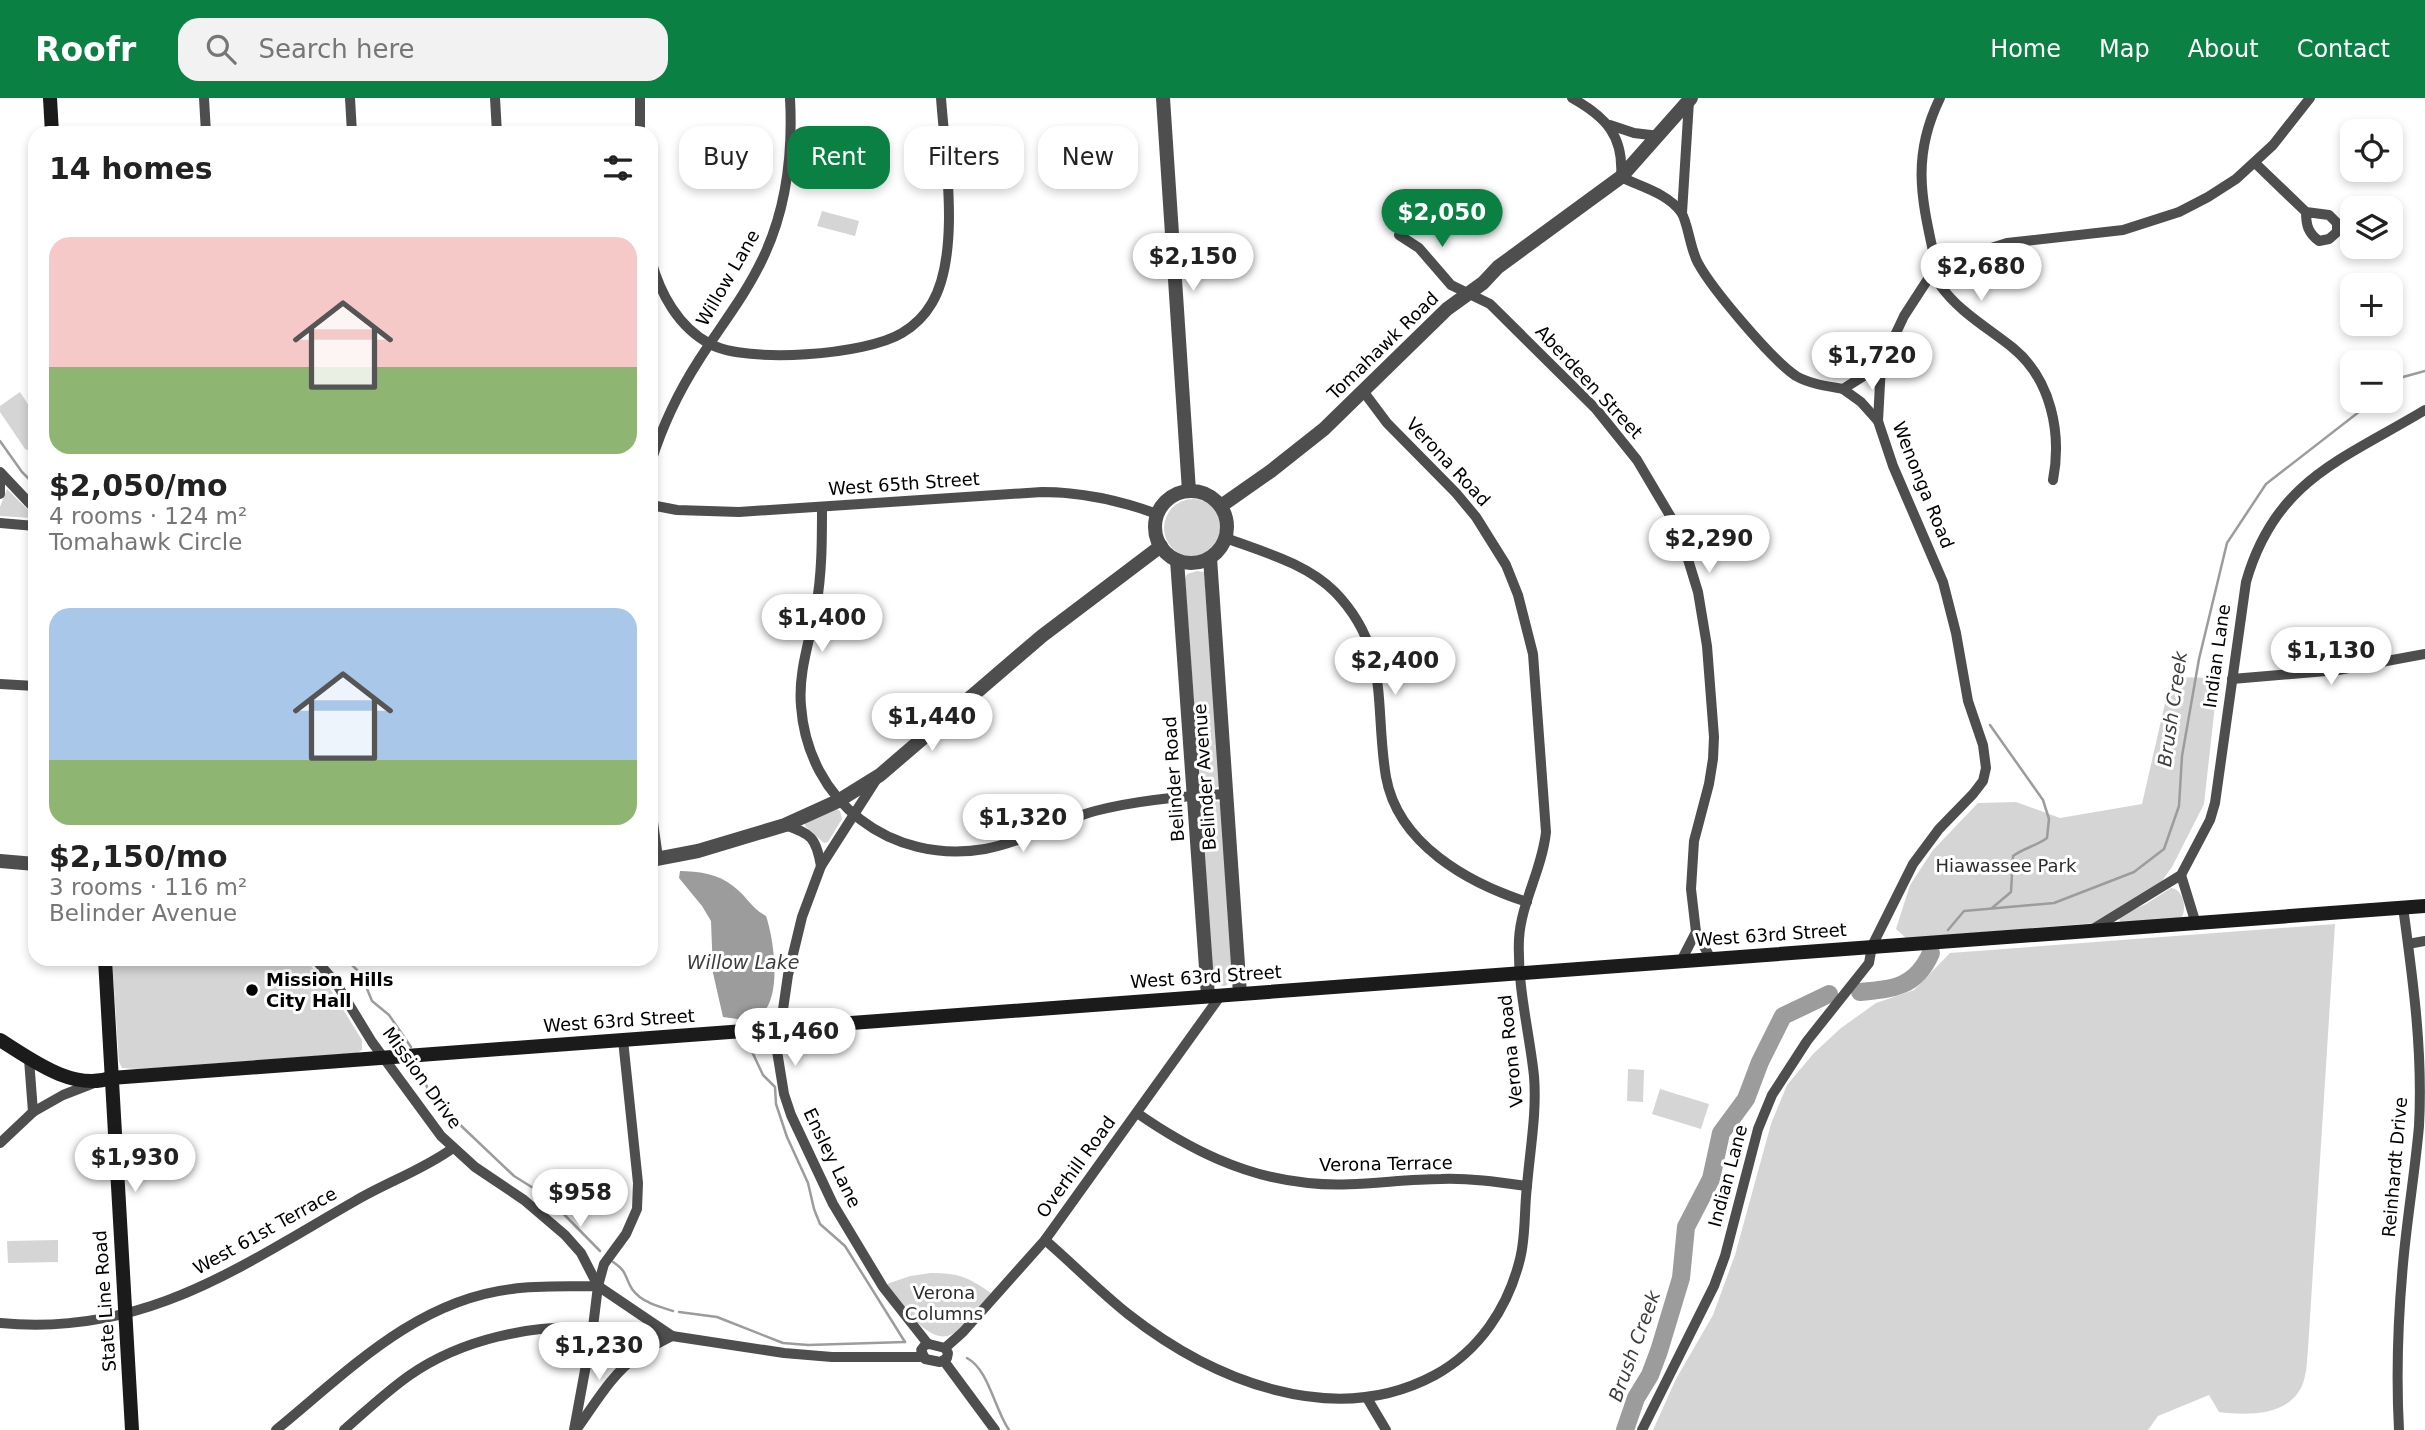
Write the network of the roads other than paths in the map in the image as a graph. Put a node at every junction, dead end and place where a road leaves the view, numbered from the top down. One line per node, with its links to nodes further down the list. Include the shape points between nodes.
1 (50, 98): 14 (main road)
2 (204, 98): 15 (street)
3 (350, 98): 16 (street)
4 (495, 98): 17 (street)
5 (640, 98): 18 (street)
6 (790, 98): 28 (street, Willow Lane, via 788,178 774,233 740,300)
7 (941, 98): 28 (street, via 948,248 941,281 920,318 884,342 847,349 744,354)
8 (1163, 98): 37 (street)
9 (1572, 98): 13 (street)
10 (1940, 98): 25 (street, via 1926,132 1920,182)
11 (2310, 98): 20 (street, Wenonga Road)
12 (1690, 100): 19 (street, Tomahawk Road); 23 (street)
13 (1610, 125): 19 (street); 21 (street, via 1622,161)
14 (52, 126)
15 (206, 126)
16 (352, 126)
17 (497, 126)
18 (640, 126)
19 (1659, 136): 21 (street, Tomahawk Road)
20 (2255, 163): 22 (street); 25 (street, Wenonga Road, via 2208,197 2148,223 2094,235 2007,243 1950,261)
21 (1621, 177): 23 (street, via 1662,195); 27 (street, Tomahawk Road, via 1498,267)
22 (2306, 212)
23 (1682, 213): 30 (street, via 1698,263 1764,344 1795,375)
24 (1399, 235): 27 (street, Aberdeen Street, via 1419,248 1451,285)
25 (1937, 271): 29 (street, Wenonga Road, via 1910,305); 36 (street, via 1948,298 2014,349 2037,376 2050,404 2055,431)
26 (658, 285): 28 (street, via 684,326)
27 (1469, 294): 31 (street, Tomahawk Road, via 1447,309); 69 (street, Aberdeen Street, via 1490,304 1617,433 1651,482 1686,553 1704,624 1714,737 1709,784 1691,861)
28 (710, 344): 34 (street, Willow Lane, via 674,406)
29 (1881, 365): 30 (street); 33 (street, Wenonga Road)
30 (1843, 389): 33 (street)
31 (1363, 391): 41 (street, Tomahawk Road, via 1295,453); 65 (street, Verona Road, via 1476,517 1506,565 1518,595 1533,654 1545,820 1544,851)
32 (2425, 410): 51 (street, Indian Lane, via 2323,470 2279,511 2266,530 2246,582)
33 (1878, 421): 73 (street, Wenonga Road, via 1892,466 1943,582 1986,768 1983,781 1913,864)
34 (658, 445)
35 (0, 473): 38 (street); 39 (street)
36 (2053, 480)
37 (1189, 491): 41 (street, via 1201,492); 43 (street, via 1170,498)
38 (0, 494)
39 (28, 502)
40 (658, 506): 42 (street, West 65th Street, via 739,512)
41 (1221, 506): 46 (street)
42 (822, 507): 43 (street, West 65th Street, via 1067,492 1099,496); 57 (street, via 820,585 800,702 811,753)
43 (1157, 514): 47 (street)
44 (0, 523): 45 (street)
45 (28, 525)
46 (1226, 538): 48 (street); 65 (street, via 1310,572 1351,611 1376,668 1387,780 1403,820 1417,839 1449,864 1496,892)
47 (1161, 546): 49 (street); 54 (street, via 1042,636)
48 (1210, 558): 49 (street, via 1188,563); 55 (street, Belinder Avenue)
49 (1177, 560): 56 (street, Belinder Road)
50 (2425, 654): 51 (street, via 2338,670)
51 (2232, 679): 64 (street, Indian Lane, via 2215,803)
52 (0, 684): 53 (street)
53 (28, 686)
54 (880, 775): 57 (street); 58 (street, Ensley Lane)
55 (1226, 794): 56 (street); 79 (street, Belinder Avenue)
56 (1195, 796): 58 (street, via 1096,811 996,846 968,851 916,847 882,833); 80 (street, Belinder Road)
57 (838, 801): 58 (street); 59 (street)
58 (854, 814): 63 (street, Ensley Lane)
59 (785, 825): 60 (street); 63 (street, via 807,832 818,846)
60 (658, 858)
61 (0, 861): 62 (street)
62 (28, 863)
63 (821, 866): 81 (street, Ensley Lane, via 796,940)
64 (2181, 875): 68 (street); 70 (street)
65 (1527, 902): 78 (street, Verona Road, via 1519,939)
66 (2425, 906): 67 (main road, West 63rd Street)
67 (2403, 908): 68 (main road, West 63rd Street); 72 (street, Reinhardt Drive)
68 (2196, 924): 70 (main road, West 63rd Street)
69 (1696, 932): 74 (street, Aberdeen Street); 75 (street)
70 (2088, 933): 73 (main road, West 63rd Street)
71 (2425, 941): 72 (street)
72 (2408, 944): 91 (street, Reinhardt Drive, via 2418,1020)
73 (1872, 946): 74 (main road, West 63rd Street); 110 (street, Indian Lane, via 1869,963 1807,1041 1772,1095 1758,1129 1714,1286)
74 (1711, 959): 75 (main road, West 63rd Street)
75 (1681, 961): 78 (main road, West 63rd Street)
76 (105, 966): 86 (main road, State Line Road)
77 (321, 966): 84 (street, Mission Drive)
78 (1520, 973): 79 (main road, West 63rd Street); 92 (street, Verona Road, via 1535,1088)
79 (1240, 994): 80 (main road, West 63rd Street)
80 (1214, 996): 81 (main road, West 63rd Street); 88 (street, Overhill Road)
81 (782, 1027): 83 (main road, West 63rd Street); 99 (street, Ensley Lane, via 777,1051 784,1094 810,1157 855,1243)
82 (0, 1040): 85 (main road, West 63rd Street)
83 (623, 1040): 84 (main road, West 63rd Street); 94 (street, via 637,1209 604,1264)
84 (384, 1057): 86 (main road, West 63rd Street); 90 (street, Mission Drive)
85 (29, 1059): 86 (main road, West 63rd Street, via 75,1079); 87 (street)
86 (107, 1080): 87 (street, via 62,1095); 95 (main road, State Line Road)
87 (33, 1112): 89 (street)
88 (1137, 1113): 92 (street, Verona Terrace, via 1217,1160 1286,1180 1344,1185 1444,1179); 93 (street, Overhill Road)
89 (0, 1143)
90 (453, 1148): 94 (street, Mission Drive, via 565,1235 582,1253); 95 (street, West 61st Terrace, via 225,1276)
91 (2421, 1151): 111 (street, Reinhardt Drive, via 2400,1306)
92 (1527, 1186): 103 (street, Verona Road, via 1521,1256 1510,1293 1493,1323 1442,1371 1421,1383)
93 (1045, 1240): 100 (street, Overhill Road); 103 (street, Verona Road, via 1128,1313 1211,1365 1304,1398)
94 (598, 1286): 97 (street); 98 (street); 105 (street, via 512,1289 456,1302 394,1335)
95 (125, 1313): 96 (street, West 61st Terrace, via 64,1325); 104 (main road, State Line Road)
96 (0, 1323)
97 (593, 1327): 98 (street); 106 (street, via 517,1333 454,1351 412,1374); 107 (street)
98 (672, 1336): 101 (street, via 832,1357); 107 (street, via 618,1373)
99 (928, 1344): 100 (street); 101 (street, via 921,1350)
100 (945, 1348): 102 (street)
101 (924, 1357): 102 (street)
102 (944, 1361): 108 (street)
103 (1367, 1398): 109 (street)
104 (132, 1430)
105 (276, 1430)
106 (344, 1430)
107 (575, 1430)
108 (995, 1430)
109 (1386, 1430)
110 (1642, 1430)
111 (2399, 1430)

